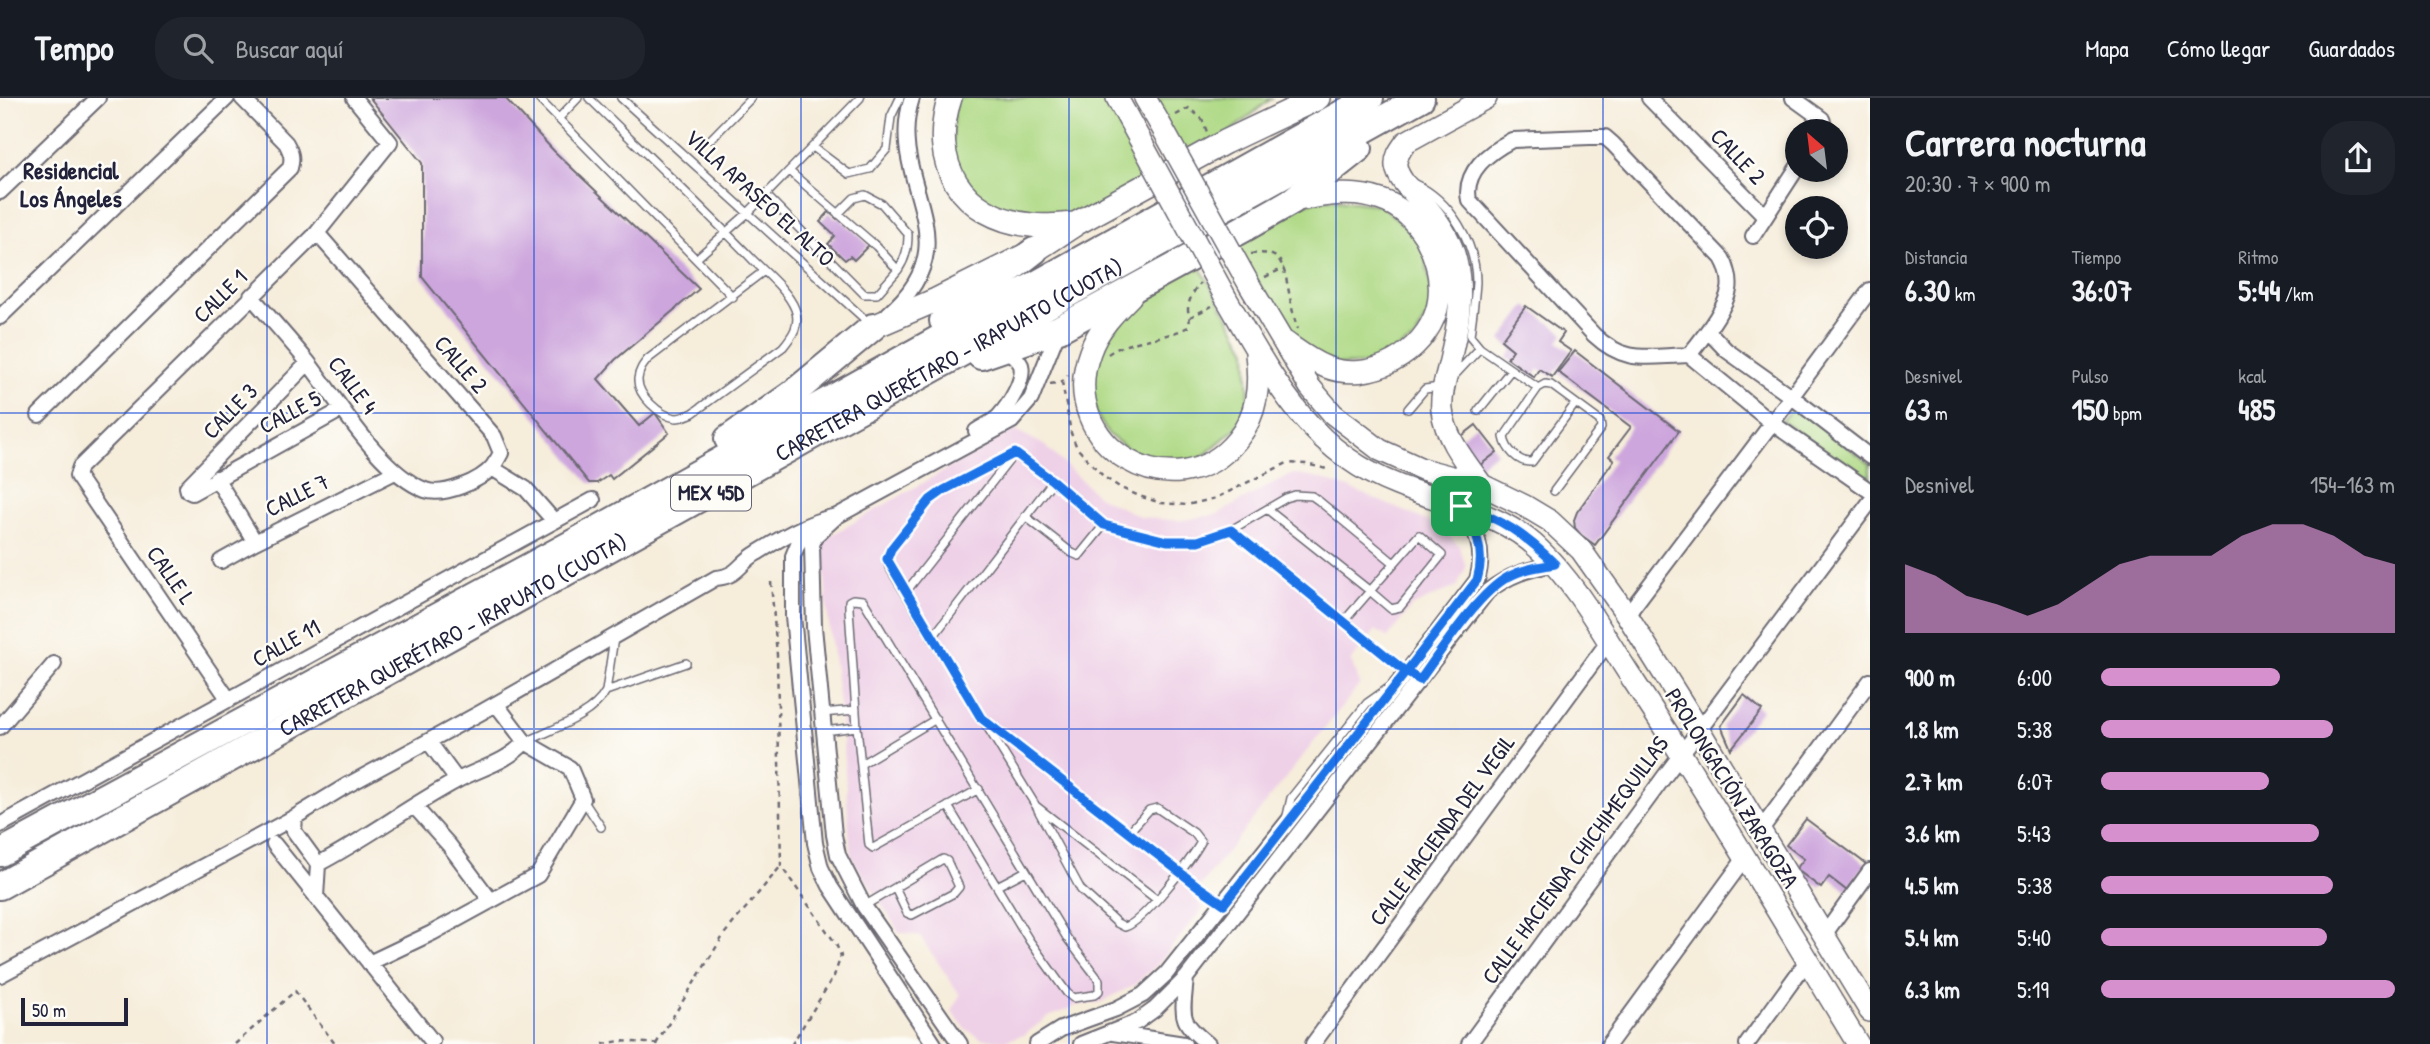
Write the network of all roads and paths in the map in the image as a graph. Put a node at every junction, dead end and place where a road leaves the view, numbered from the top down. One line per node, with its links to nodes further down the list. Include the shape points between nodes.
1 (98, 98): 33 (street)
2 (227, 98): 55 (street)
3 (242, 98): 77 (street, via 286,143 292,160 286,173)
4 (354, 98): 41 (street, CALLE 1, via 390,142)
5 (538, 98): 24 (lane)
6 (578, 98): 24 (lane)
7 (589, 98): 40 (lane)
8 (621, 98): 36 (lane, VILLA APASEO EL ALTO)
9 (751, 98): 26 (lane)
10 (860, 98): 28 (lane)
11 (900, 98): 28 (lane, via 891,117 887,149 870,169 849,174)
12 (912, 98): 57 (street, via 907,113 908,154 927,226 928,251 910,294)
13 (950, 98): 39 (main road, via 943,124 944,154 953,179 971,201 1022,224)
14 (1117, 98): 54 (main road, PROLONGACIÓN ZARAGOZA, bridge)
15 (1145, 98): 50 (main road, PROLONGACIÓN ZARAGOZA, bridge)
16 (1276, 98): 27 (main road)
17 (1318, 98): 27 (main road)
18 (1370, 98): 69 (highway, CARRETERA QUERÉTARO - IRAPUATO (CUOTA) / MEX 45D)
19 (1423, 98): 35 (highway); 67 (highway, CARRETERA QUERÉTARO - IRAPUATO (CUOTA) / MEX 45D)
20 (1486, 98): 31 (main road, via 1406,142 1398,152 1396,166)
21 (1650, 98): 38 (street, CALLE 2)
22 (1793, 98): 25 (street)
23 (1189, 108): 29 (path, via 1202,119 1209,138)
24 (559, 118): 45 (lane)
25 (1822, 119)
26 (711, 139)
27 (1225, 142): 29 (main road)
28 (813, 146): 30 (lane)
29 (1203, 155): 39 (main road)
30 (789, 171): 34 (lane); 37 (lane)
31 (1403, 181): 62 (lane, via 1429,191 1461,229 1476,280 1470,336); 70 (main road, via 1438,221 1455,259 1460,300)
32 (1788, 182): 38 (street)
33 (0, 192)
34 (766, 195): 36 (lane); 47 (lane, via 864,294 877,294)
35 (1292, 201): 49 (highway); 64 (main road, via 1344,194 1392,205 1422,232 1439,281 1432,322 1417,343 1394,361 1354,371 1327,367)
36 (748, 213): 40 (lane); 57 (lane, VILLA APASEO EL ALTO)
37 (838, 214): 47 (lane); 47 (lane, via 853,198 865,195 882,204 908,234 908,248)
38 (1765, 216): 42 (street)
39 (1077, 223): 43 (main road)
40 (726, 232): 45 (lane); 48 (lane)
41 (317, 233): 52 (street, CALLE 1); 81 (street, CALLE 2, via 494,436 501,453)
42 (1753, 236)
43 (1034, 251): 57 (main road); 69 (highway)
44 (1251, 254): 46 (path, via 1270,254)
45 (698, 258): 53 (lane)
46 (1284, 268): 50 (path); 64 (path)
47 (898, 270)
48 (764, 271): 53 (lane); 53 (lane, via 795,309 794,334 693,413 668,416 642,393 640,369)
49 (1147, 280): 58 (highway); 61 (main road, via 1106,322 1091,349 1083,380 1091,424 1124,458 1153,470 1182,472 1224,454 1243,432 1254,409 1258,382)
50 (1250, 286): 60 (main road, PROLONGACIÓN ZARAGOZA)
51 (1870, 289): 72 (street)
52 (251, 296): 66 (street, CALLE 4); 83 (street, CALLE 1, via 80,467)
53 (733, 296)
54 (1226, 298): 56 (path); 61 (main road, PROLONGACIÓN ZARAGOZA)
55 (0, 317)
56 (1190, 317)
57 (873, 327): 101 (highway, via 791,396)
58 (1059, 329): 63 (highway); 94 (street, via 1031,399 1012,421)
59 (1708, 331): 65 (street); 65 (street, via 1729,291 1724,261 1614,144 1605,138 1512,140 1477,167 1468,189 1472,206 1598,338 1615,352 1632,357); 72 (street, via 1726,350)
60 (1279, 337): 64 (main road); 86 (main road, PROLONGACIÓN ZARAGOZA, via 1321,402 1353,431 1403,461)
61 (1255, 348): 92 (main road, PROLONGACIÓN ZARAGOZA, via 1294,409 1346,459 1398,486)
62 (1480, 348): 68 (lane); 70 (lane)
63 (1006, 349): 67 (highway); 96 (street, via 1022,368 1013,396 998,417)
64 (1304, 355)
65 (1689, 355): 78 (street)
66 (308, 363): 75 (street, CALLE 4); 87 (street, CALLE 3)
67 (934, 370): 155 (highway, CARRETERA QUERÉTARO - IRAPUATO (CUOTA) / MEX 45D)
68 (1511, 370): 71 (lane); 76 (lane)
69 (873, 375): 101 (highway, CARRETERA QUERÉTARO - IRAPUATO (CUOTA) / MEX 45D)
70 (1444, 387): 74 (lane, via 1425,390); 86 (main road, via 1442,411 1449,433)
71 (1538, 388): 73 (lane, via 1551,385); 73 (lane, via 1504,437 1508,450 1527,463 1534,460)
72 (1792, 397): 78 (street); 80 (street)
73 (1575, 404): 88 (lane, via 1602,424)
74 (1408, 409)
75 (341, 410): 82 (street, CALLE 4); 84 (street, CALLE 5)
76 (1478, 411)
77 (39, 415)
78 (1772, 424): 89 (street); 109 (street)
79 (1015, 453): 85 (lane); 107 (lane); 107 (lane, via 930,500 891,549 889,567)
80 (1870, 457)
81 (492, 468): 82 (street, CALLE 4, via 450,491 427,491); 97 (street, via 526,489)
82 (395, 472): 100 (street, CALLE 7)
83 (77, 476): 121 (street, CALLE L)
84 (216, 478): 87 (street, CALLE 5); 100 (street)
85 (1053, 481): 95 (lane); 98 (lane)
86 (1482, 485): 109 (main road, PROLONGACIÓN ZARAGOZA, via 1560,529 1581,550)
87 (188, 491)
88 (1554, 491)
89 (1870, 491)
90 (593, 500): 97 (street, CALLE 11)
91 (1870, 502): 130 (street, CALLE HACIENDA CHICHIMEQUILLAS)
92 (1461, 506): 104 (main road, PROLONGACIÓN ZARAGOZA, via 1516,530); 108 (street, via 1477,534 1482,564 1477,580)
93 (1268, 510): 99 (lane); 103 (lane, via 1295,495 1312,496); 106 (lane)
94 (837, 516): 96 (street); 124 (street, via 815,536 812,545)
95 (1025, 516): 98 (lane, via 1079,556); 113 (lane)
96 (819, 519): 112 (street, via 756,553 730,576 716,578); 176 (street, via 800,538 793,556 793,616 815,843 830,886)
97 (554, 521): 121 (street, CALLE 11)
98 (1104, 525): 99 (lane, via 1167,541 1198,541)
99 (1231, 530): 111 (lane)
100 (255, 542): 102 (street, CALLE 7)
101 (575, 542): 148 (highway, CARRETERA QUERÉTARO - IRAPUATO (CUOTA) / MEX 45D)
102 (221, 561)
103 (1394, 563): 106 (lane); 106 (lane, via 1419,535 1442,555 1398,609 1391,609)
104 (1555, 564): 110 (street, via 1507,578 1488,592); 114 (main road, PROLONGACIÓN ZARAGOZA)
105 (771, 582): 151 (path)
106 (1370, 591): 111 (lane)
107 (905, 593): 113 (lane)
108 (1455, 607): 110 (street); 117 (street)
109 (1626, 615): 130 (main road, PROLONGACIÓN ZARAGOZA)
110 (1469, 616): 118 (street)
111 (1344, 621): 117 (lane)
112 (614, 635): 120 (lane); 122 (street)
113 (932, 638): 125 (lane)
114 (1608, 642): 133 (main road, PROLONGACIÓN ZARAGOZA); 182 (street, CALLE HACIENDA DEL VEGIL)
115 (686, 663): 120 (lane)
116 (54, 664): 127 (street)
117 (1405, 674): 118 (lane); 161 (street)
118 (1420, 680): 167 (street)
119 (1870, 681): 144 (street)
120 (606, 691): 132 (lane, via 582,714)
121 (229, 699): 142 (street, CALLE 11)
122 (496, 704): 131 (street); 132 (street)
123 (856, 710): 124 (lane); 126 (lane, via 849,601 858,598); 128 (lane)
124 (822, 713): 129 (street)
125 (981, 718): 140 (lane); 145 (lane)
126 (936, 719): 134 (lane); 136 (lane)
127 (0, 727)
128 (857, 727): 129 (lane); 134 (lane)
129 (824, 731): 162 (street, via 838,855)
130 (1699, 732): 133 (street, CALLE HACIENDA CHICHIMEQUILLAS); 144 (main road, PROLONGACIÓN ZARAGOZA)
131 (429, 742): 135 (street); 141 (street, via 346,786)
132 (525, 742): 135 (street, via 513,756); 137 (street, via 570,768)
133 (1681, 754): 149 (main road, PROLONGACIÓN ZARAGOZA); 183 (street, CALLE HACIENDA CHICHIMEQUILLAS)
134 (861, 764): 139 (lane, via 871,847)
135 (457, 780): 138 (street)
136 (979, 789): 139 (lane); 152 (lane)
137 (583, 799): 143 (lane); 160 (street, via 538,875)
138 (414, 806): 150 (street); 160 (street)
139 (948, 806): 156 (lane)
140 (1035, 806): 159 (lane); 159 (lane, via 1082,890 1117,923 1129,926)
141 (294, 824): 146 (street); 147 (street); 150 (street)
142 (0, 825)
143 (601, 827)
144 (1760, 831): 163 (main road, PROLONGACIÓN ZARAGOZA)
145 (1129, 832): 154 (lane); 154 (lane, via 1155,807 1194,833 1200,845)
146 (261, 834): 147 (street); 166 (street)
147 (274, 844): 158 (street)
148 (0, 853)
149 (1745, 858): 164 (main road, PROLONGACIÓN ZARAGOZA); 184 (street)
150 (318, 864): 158 (street)
151 (781, 866): 174 (path, via 725,933); 175 (path, via 841,956 834,976)
152 (1026, 871): 156 (lane); 156 (lane, via 1099,980 1094,995 1073,998 1067,993)
153 (1870, 871): 163 (street)
154 (1180, 872): 159 (lane); 161 (lane)
155 (0, 886)
156 (997, 886)
157 (895, 888): 157 (lane, via 945,859 959,887 912,915); 162 (lane)
158 (316, 897): 165 (street)
159 (1156, 899)
160 (491, 901): 165 (street)
161 (1224, 904): 178 (street, via 1143,995 1061,1028)
162 (864, 906): 177 (street)
163 (1824, 935): 168 (main road, PROLONGACIÓN ZARAGOZA)
164 (1807, 961): 185 (street); 186 (main road, PROLONGACIÓN ZARAGOZA)
165 (369, 963): 170 (street)
166 (0, 975)
167 (1186, 978): 169 (street, via 1156,1009); 181 (street, via 1184,1017 1190,1030)
168 (1870, 1011)
169 (1112, 1033): 179 (street); 180 (street)
170 (432, 1041)
171 (235, 1044): 172 (path, via 295,991)
172 (335, 1044)
173 (603, 1044): 174 (path)
174 (657, 1044)
175 (792, 1044)
176 (934, 1044)
177 (960, 1044)
178 (1037, 1044)
179 (1081, 1044)
180 (1184, 1044)
181 (1208, 1044)
182 (1313, 1044)
183 (1469, 1044)
184 (1609, 1044)
185 (1747, 1044)
186 (1858, 1044)

